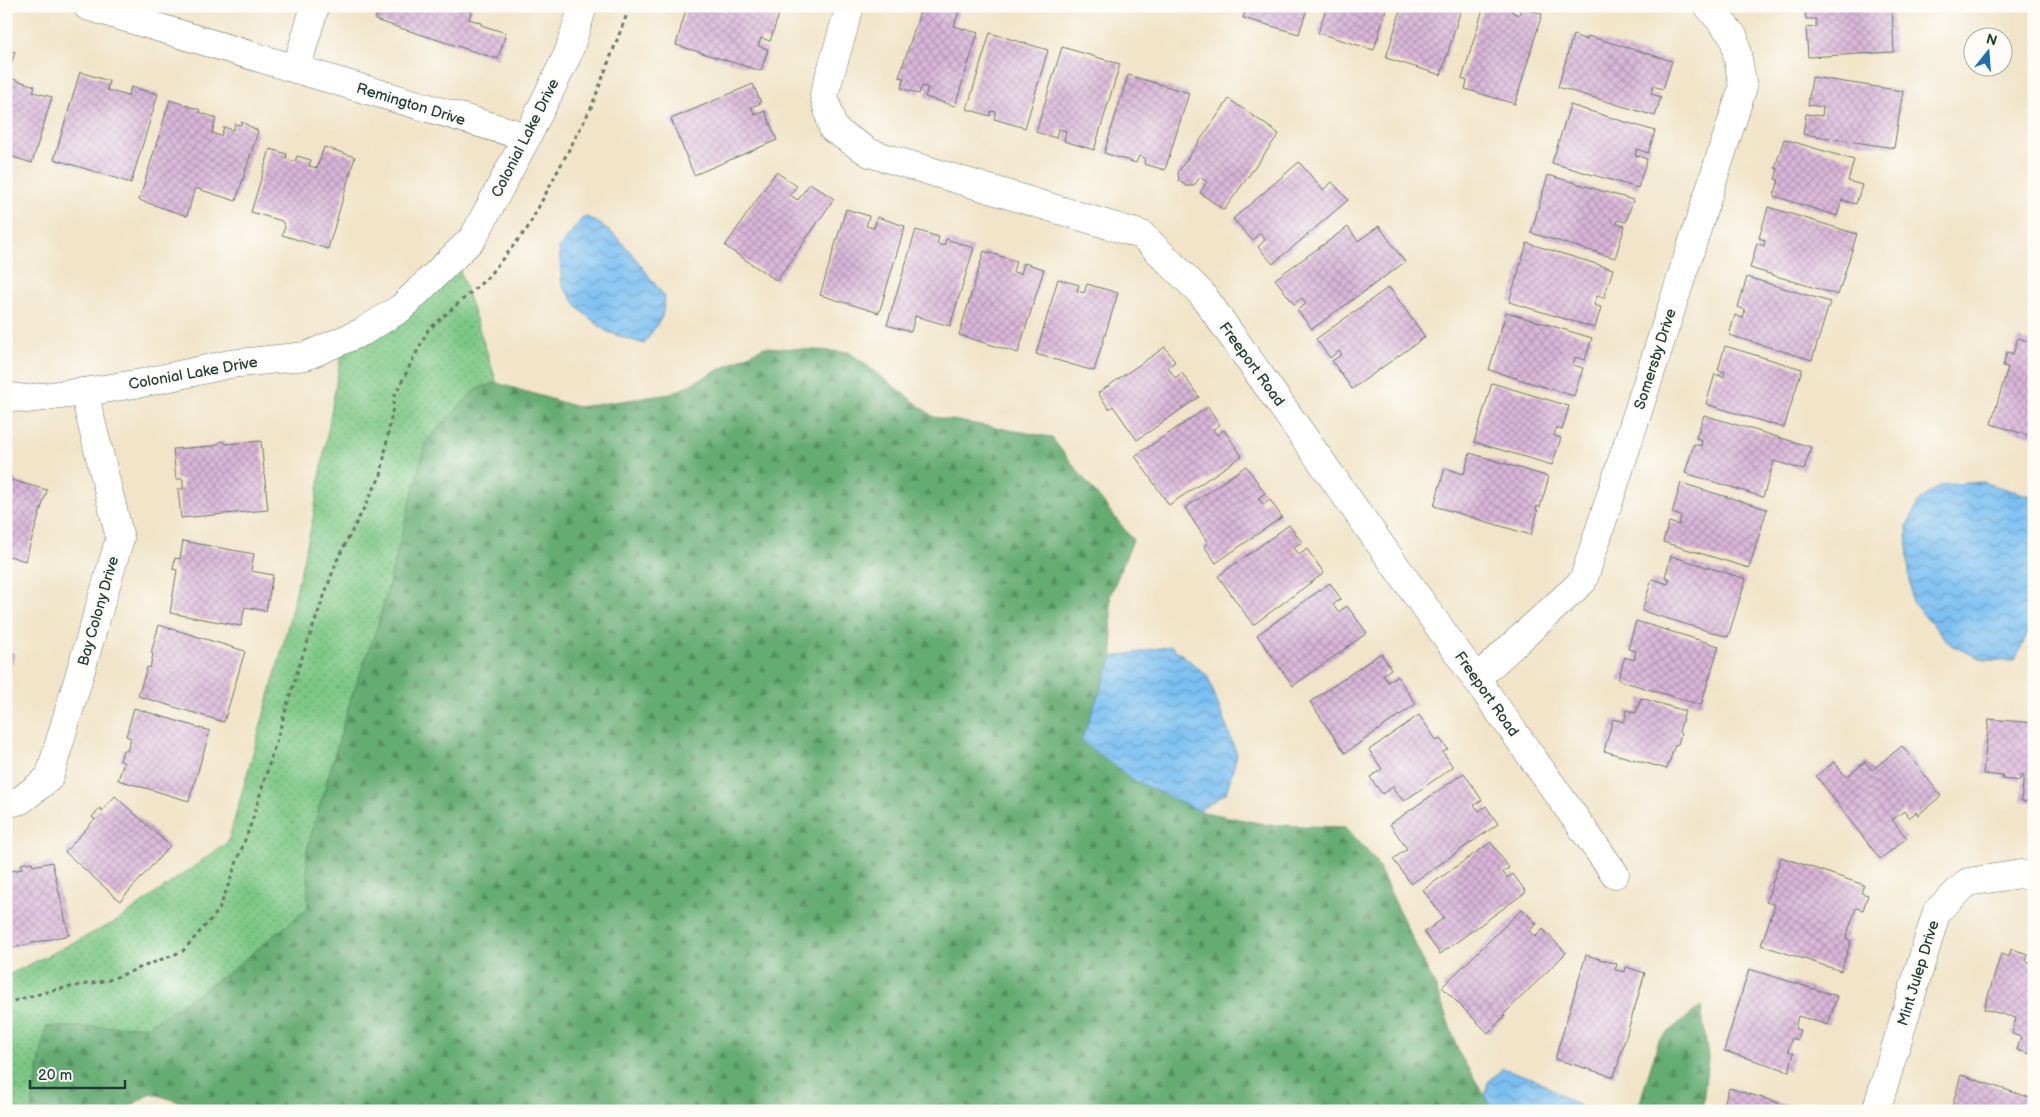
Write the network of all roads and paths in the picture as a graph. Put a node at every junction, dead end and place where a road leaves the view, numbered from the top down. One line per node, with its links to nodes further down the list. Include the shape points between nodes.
1 (87, 6): 7 (street, Remington Drive)
2 (315, 6): 7 (street)
3 (583, 6): 8 (street, Colonial Lake Drive, via 568,54)
4 (630, 6): 15 (path, via 591,108 527,229 486,279 428,330 395,395 381,475 337,560 252,821 219,910 183,952 109,980)
5 (850, 6): 11 (street, Freeport Road, via 824,95 833,129 870,153 1142,235 1202,294)
6 (1708, 6): 11 (street, Somersby Drive, via 1734,38 1743,87 1583,581)
7 (296, 70): 8 (street, Remington Drive)
8 (527, 138): 9 (street, Colonial Lake Drive, via 473,238 401,308 362,332 306,356 230,364)
9 (84, 392): 10 (street, Colonial Lake Drive, via 26,399); 12 (street, Bay Colony Drive, via 120,538 49,778 21,800)
10 (6, 396)
11 (1476, 678): 13 (street, Freeport Road)
12 (6, 804)
13 (1614, 874)
14 (2034, 878): 16 (street, Mint Julep Drive, via 2021,874 1968,882 1937,911)
15 (6, 1003)
16 (1876, 1111)

